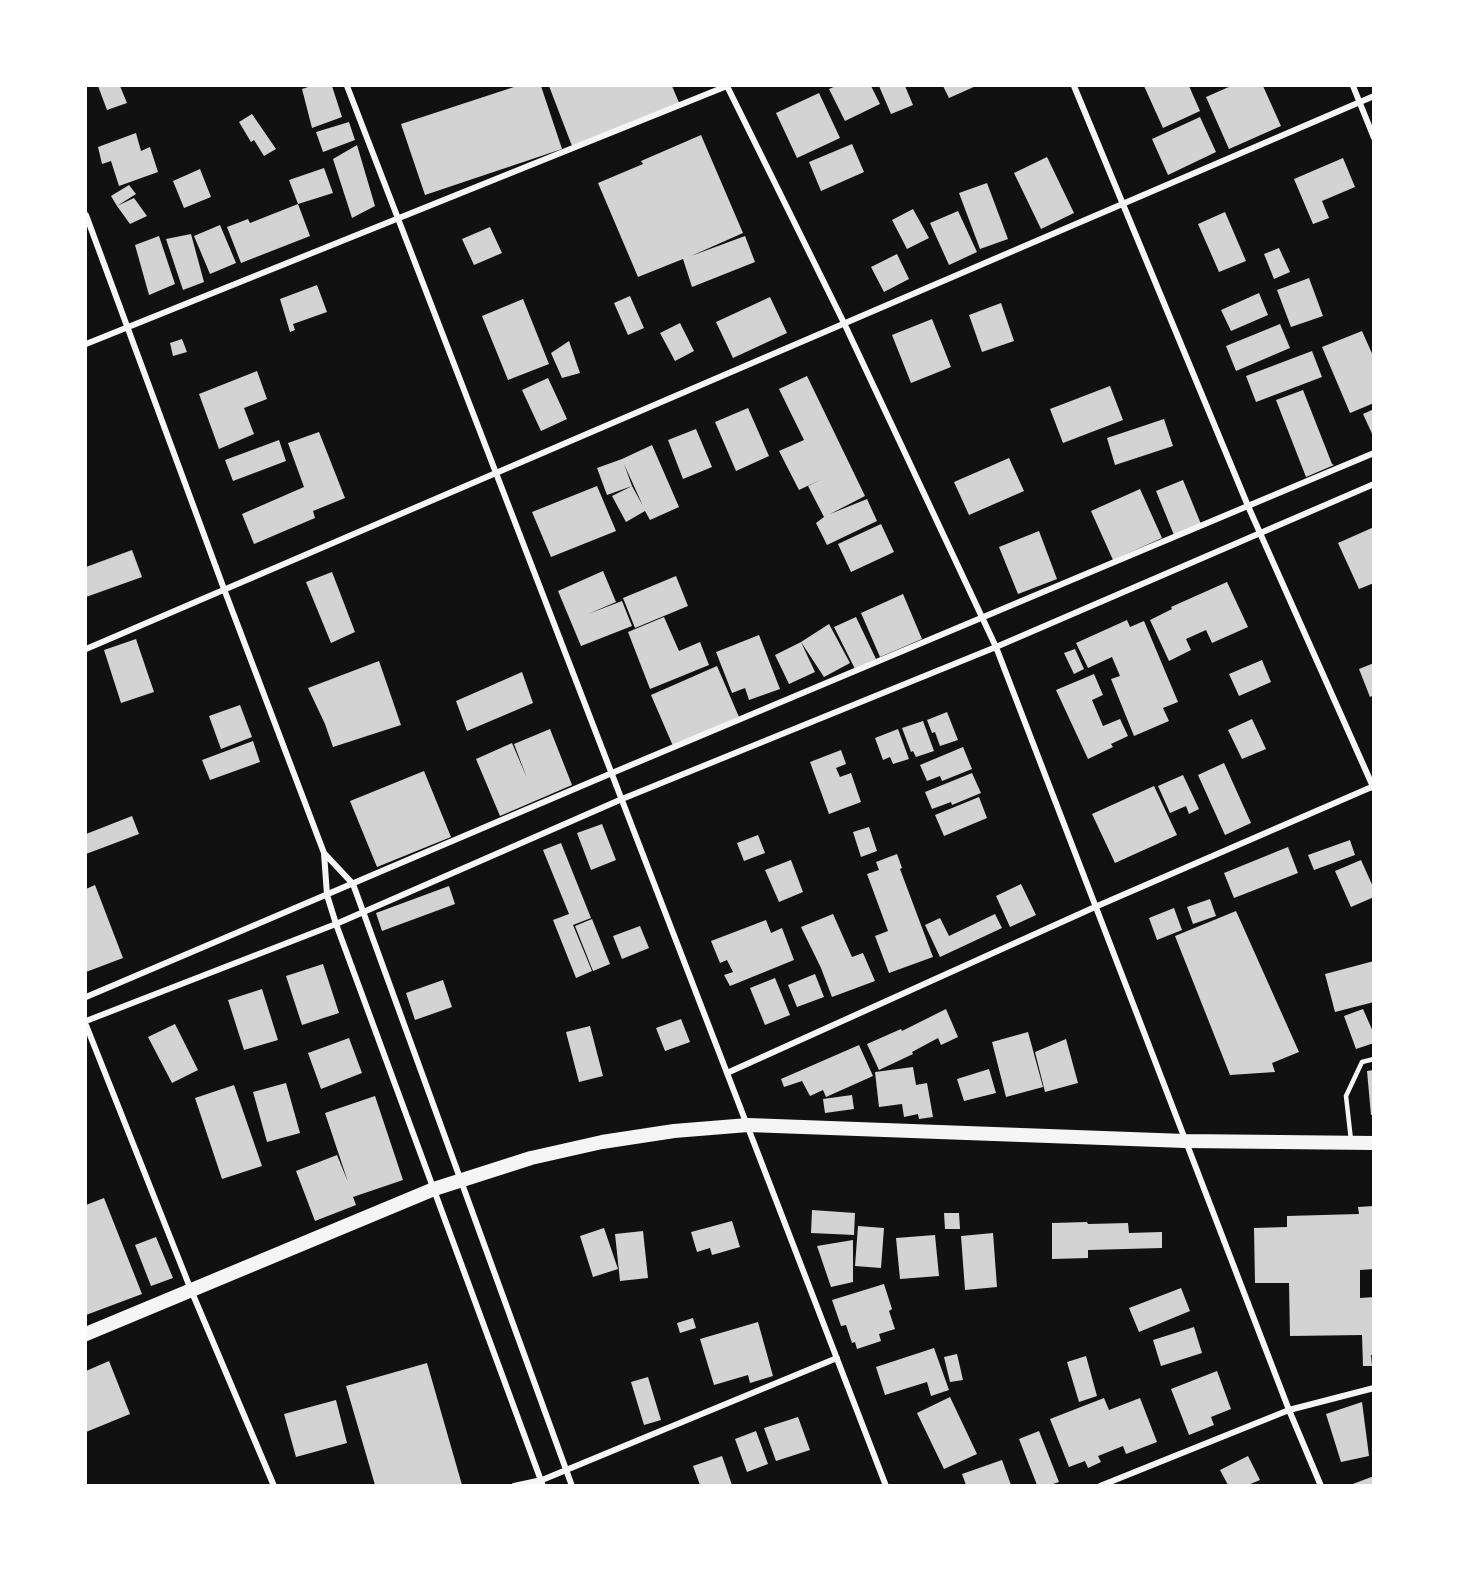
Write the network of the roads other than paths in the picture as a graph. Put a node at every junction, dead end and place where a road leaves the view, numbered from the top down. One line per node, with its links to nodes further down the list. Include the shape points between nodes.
1 (347, 86): 10 (street)
2 (727, 86): 10 (street); 11 (street)
3 (1074, 86): 8 (street)
4 (1353, 86): 6 (street)
5 (1374, 96): 6 (street)
6 (1359, 102): 7 (street); 8 (street)
7 (1374, 138)
8 (1123, 203): 11 (street); 17 (street)
9 (86, 215): 12 (street)
10 (398, 218): 12 (street); 15 (street)
11 (844, 323): 15 (street); 20 (street)
12 (128, 327): 13 (street); 19 (street)
13 (86, 344)
14 (1374, 453): 17 (street)
15 (496, 472): 19 (street); 23 (street)
16 (1374, 484): 18 (street)
17 (1248, 506): 18 (street); 20 (street)
18 (1260, 532): 21 (street); 24 (street)
19 (224, 589): 22 (street); 26 (street)
20 (982, 618): 21 (street); 23 (street)
21 (996, 647): 25 (street); 29 (street)
22 (86, 649)
23 (612, 773): 25 (street); 27 (street)
24 (1373, 787): 29 (street)
25 (622, 799): 30 (street); 35 (street)
26 (324, 853): 27 (street); 28 (street)
27 (352, 884): 28 (street); 30 (street)
28 (327, 895): 31 (street); 32 (street)
29 (1095, 907): 35 (street); 37 (street)
30 (362, 912): 31 (street); 40 (street)
31 (336, 924): 33 (street); 41 (street)
32 (86, 997)
33 (86, 1023): 42 (street)
34 (1374, 1059): 38 (lane, via 1362,1062 1346,1096)
35 (727, 1072): 36 (street)
36 (748, 1125): 37 (highway); 40 (highway, via 602,1142); 44 (street)
37 (1185, 1141): 38 (highway); 46 (street)
38 (1351, 1143): 39 (highway)
39 (1374, 1143)
40 (460, 1179): 41 (highway); 47 (street)
41 (434, 1189): 42 (highway); 48 (street)
42 (191, 1290): 43 (highway); 49 (street)
43 (86, 1334)
44 (837, 1358): 47 (street); 52 (street)
45 (1374, 1388): 46 (street)
46 (1289, 1410): 53 (street); 54 (street)
47 (566, 1470): 48 (street); 51 (street)
48 (541, 1484): 50 (street)
49 (274, 1485)
50 (514, 1485)
51 (572, 1485)
52 (886, 1485)
53 (1100, 1485)
54 (1321, 1485)

